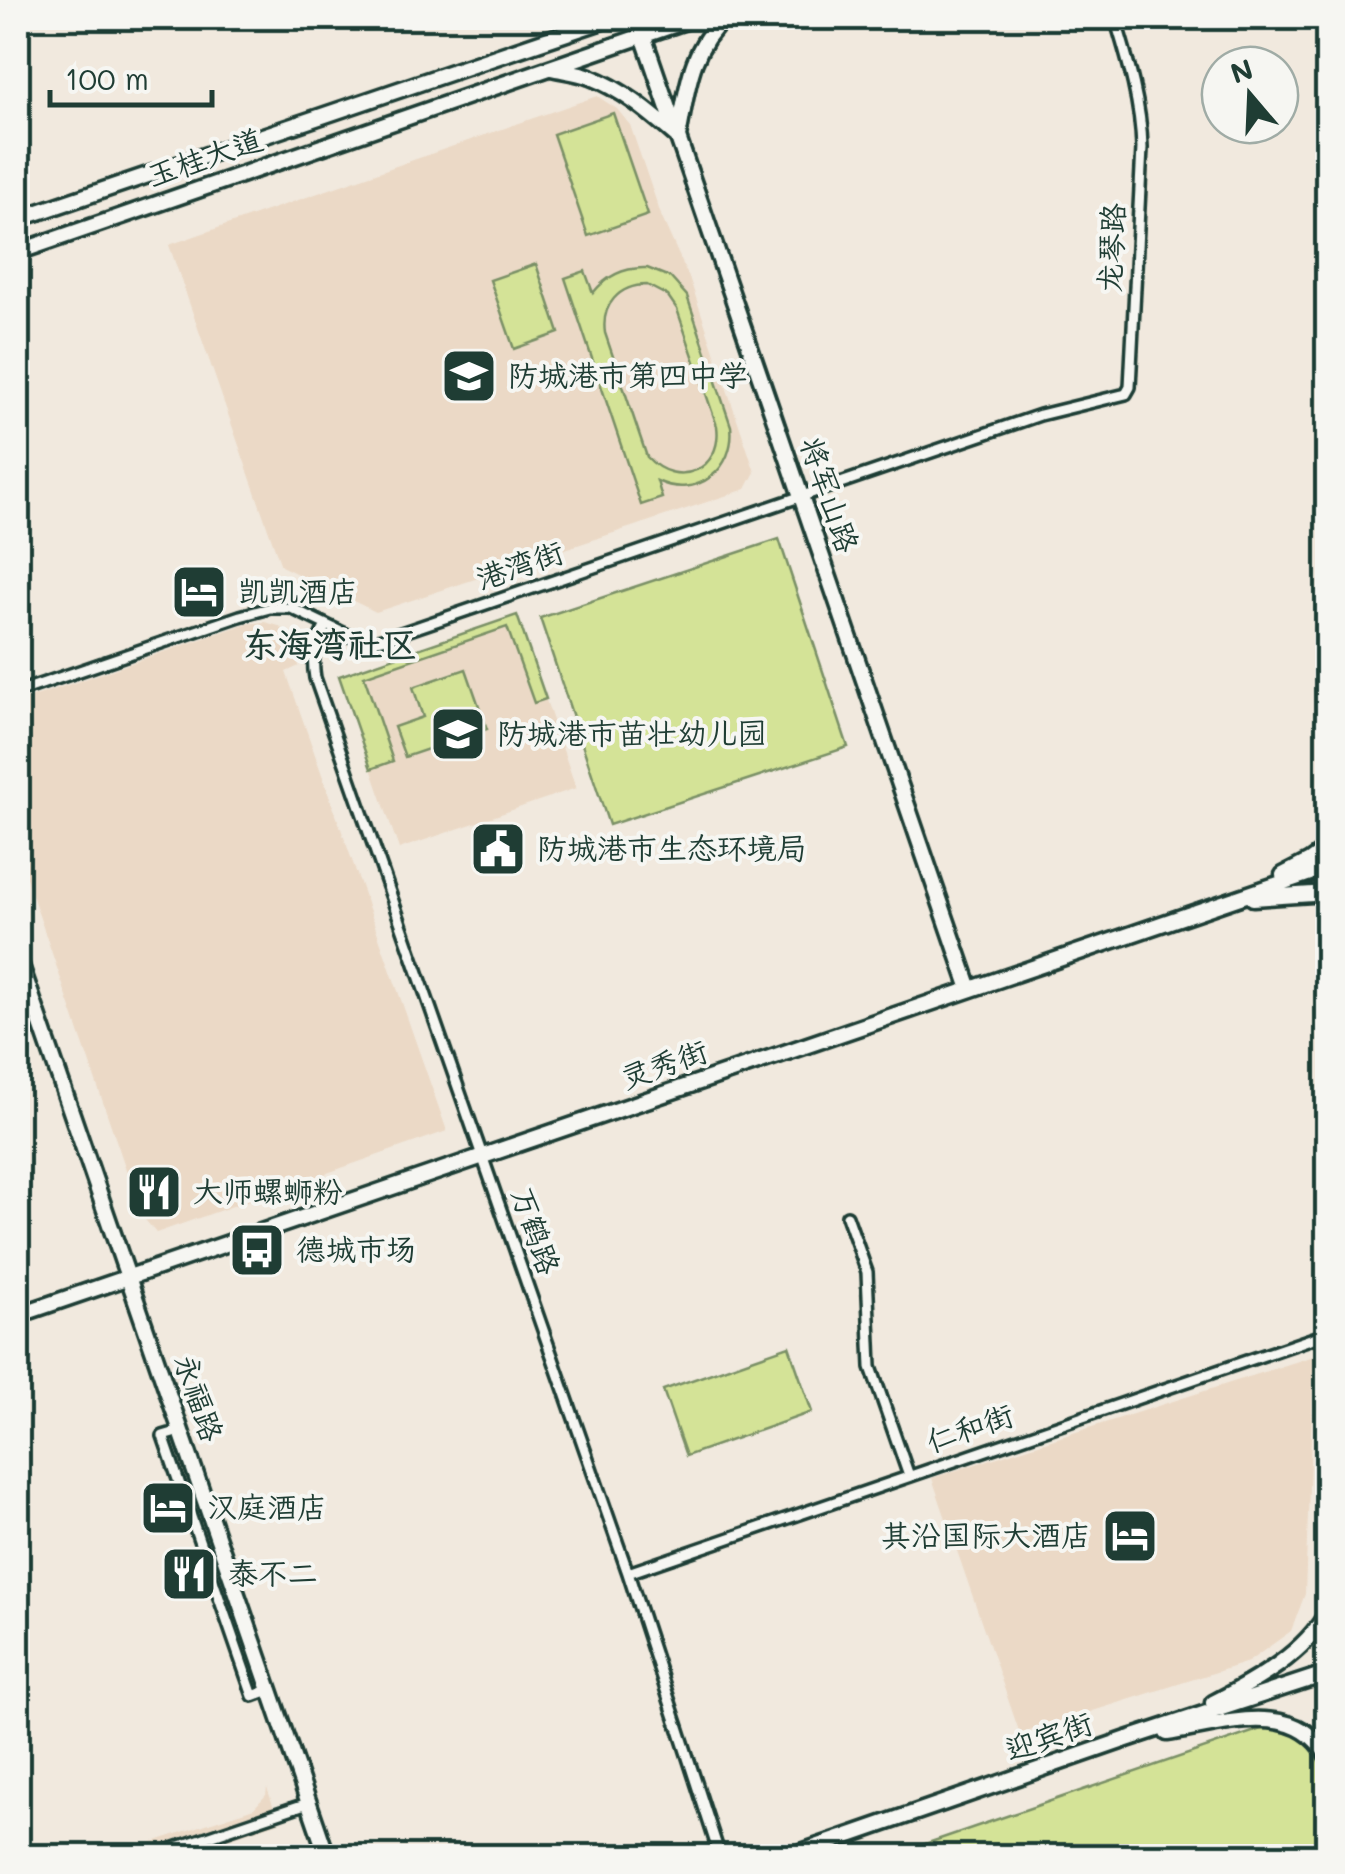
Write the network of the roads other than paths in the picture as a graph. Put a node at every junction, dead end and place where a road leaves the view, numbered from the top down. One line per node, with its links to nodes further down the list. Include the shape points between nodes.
1 (612, 18): 9 (main road, 玉桂大道)
2 (637, 18): 6 (main road, 将军山路)
3 (694, 18): 6 (main road, 玉桂大道)
4 (726, 18): 8 (main road, via 695,57)
5 (1115, 18): 11 (street, 龙琴路, via 1142,122 1130,387 1126,394)
6 (644, 35): 7 (main road, 玉桂大道); 8 (main road, 将军山路)
7 (551, 68): 8 (main road, via 613,88); 10 (main road, 玉桂大道)
8 (678, 136): 12 (main road, 将军山路)
9 (18, 219)
10 (18, 252)
11 (1040, 416): 12 (street, 港湾街)
12 (800, 495): 13 (street, 港湾街, via 386,638 358,640); 20 (main road, 将军山路)
13 (326, 625): 14 (street, 港湾街, via 291,608 270,608); 21 (street, 万鹤路, via 314,648 315,678)
14 (18, 692)
15 (1328, 848): 18 (main road)
16 (1328, 867): 18 (main road, 灵秀街)
17 (1328, 893): 18 (main road)
18 (1232, 900): 20 (main road, 灵秀街)
19 (18, 957): 23 (main road, 永福路)
20 (970, 990): 21 (main road, 灵秀街)
21 (482, 1156): 23 (main road, 灵秀街); 27 (street, 万鹤路)
22 (848, 1216): 26 (street, via 867,1272 871,1367)
23 (128, 1277): 24 (main road, 灵秀街); 33 (main road, 永福路)
24 (18, 1315)
25 (1328, 1333): 26 (street, 仁和街)
26 (909, 1476): 27 (street, 仁和街)
27 (628, 1573): 36 (street, 万鹤路)
28 (1328, 1610): 30 (main road, via 1252,1683)
29 (1328, 1673): 30 (main road, 迎宾街)
30 (1173, 1724): 31 (main road, 迎宾街)
31 (1127, 1739): 32 (main road, via 1261,1719 1310,1733); 37 (main road, 迎宾街)
32 (1328, 1757)
33 (308, 1803): 34 (street); 35 (main road, 永福路)
34 (151, 1856)
35 (327, 1856)
36 (720, 1856)
37 (790, 1856)

